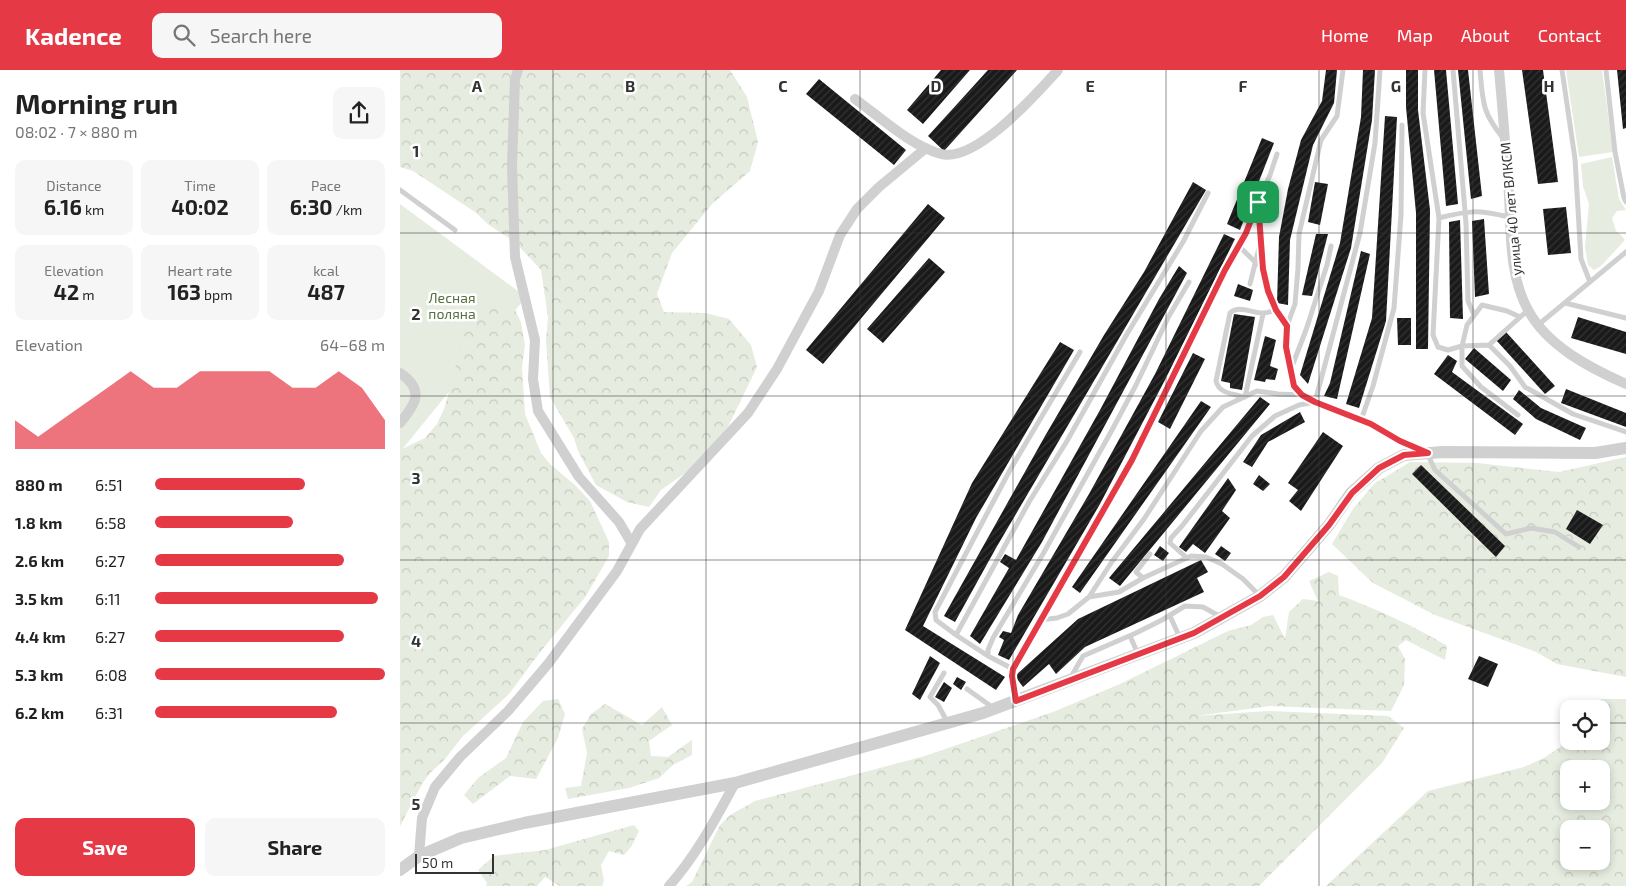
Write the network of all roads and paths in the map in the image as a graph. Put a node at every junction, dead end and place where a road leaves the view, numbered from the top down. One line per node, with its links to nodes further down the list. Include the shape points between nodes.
1 (518, 70): 57 (street, via 512,166 515,257 535,340 533,379 538,411 578,477 619,522)
2 (1058, 70): 14 (street, via 1022,108 981,143 952,156)
3 (1343, 70): 41 (lane, via 1337,116 1321,140 1299,234 1295,304)
4 (1380, 70): 50 (lane, via 1375,143 1360,233)
5 (1425, 70): 21 (lane, via 1423,113)
6 (1453, 70): 20 (lane)
7 (1480, 70): 13 (lane, via 1484,106 1491,123)
8 (1500, 70): 13 (street, улица 40 лет ВЛКСМ)
9 (1562, 70): 31 (lane, via 1575,159 1581,258)
10 (1606, 70): 19 (lane, via 1615,152)
11 (855, 98): 14 (street)
12 (1402, 124): 52 (lane, via 1394,308 1374,386)
13 (1505, 140): 22 (street, улица 40 лет ВЛКСМ)
14 (926, 148): 57 (street, via 857,209 840,235 818,292 777,369 748,413 640,529)
15 (1277, 154): 18 (lane)
16 (400, 190): 23 (lane)
17 (1208, 194): 67 (lane)
18 (1258, 202): 24 (lane); 25 (lane)
19 (1626, 202)
20 (1465, 211): 21 (lane); 22 (lane, via 1484,211); 37 (lane, via 1468,301)
21 (1439, 218): 43 (lane, via 1433,335 1438,347 1448,350)
22 (1510, 218): 35 (street, улица 40 лет ВЛКСМ, via 1515,276)
23 (455, 230)
24 (1260, 245): 28 (lane); 29 (lane)
25 (1239, 246): 28 (lane); 66 (lane, via 1132,460)
26 (1331, 246): 45 (lane)
27 (1626, 252): 31 (lane)
28 (1255, 262): 29 (lane); 32 (lane)
29 (1263, 269): 34 (lane)
30 (1188, 282): 71 (lane, via 1112,430 993,638)
31 (1590, 282): 33 (lane)
32 (1250, 284)
33 (1565, 303): 39 (lane); 40 (lane)
34 (1276, 310): 36 (lane); 41 (lane)
35 (1528, 310): 38 (lane); 40 (street, улица 40 лет ВЛКСМ)
36 (1262, 314): 49 (lane); 49 (lane, via 1239,309 1230,313 1222,348 1216,381 1218,386 1222,391)
37 (1474, 316): 38 (lane, via 1482,306); 43 (lane, via 1467,325)
38 (1520, 317): 42 (lane)
39 (1626, 318)
40 (1538, 325): 47 (street, улица 40 лет ВЛКСМ, via 1567,352)
41 (1287, 326): 45 (lane, via 1286,347)
42 (1489, 345): 43 (lane); 54 (lane, via 1526,387 1573,414)
43 (1462, 346): 51 (lane, via 1462,366 1480,387)
44 (1080, 352): 67 (lane, via 1006,477 935,612 936,620)
45 (1291, 369): 48 (lane, via 1294,386)
46 (400, 372): 53 (street, via 415,388 416,399)
47 (1626, 384)
48 (1302, 395): 49 (lane, via 1257,391); 50 (lane)
49 (1245, 398): 63 (lane, via 1223,406 1201,431)
50 (1315, 402): 52 (lane); 60 (lane, via 1275,416 1252,436 1171,538 1170,543)
51 (1518, 415)
52 (1361, 420): 56 (lane)
53 (400, 423)
54 (1626, 432)
55 (1626, 448): 56 (street, via 1595,453)
56 (1428, 453): 58 (lane, via 1435,470 1506,534 1531,528 1555,532); 62 (street, via 1404,455 1379,468 1352,493 1284,577)
57 (632, 544): 80 (street, via 617,570 548,664 435,788 422,818)
58 (1578, 547)
59 (1150, 554): 61 (lane, via 1136,572)
60 (1187, 558): 61 (lane); 62 (lane, via 1206,557 1222,564)
61 (1144, 578): 63 (lane, via 1119,592)
62 (1260, 596): 65 (street)
63 (1089, 597): 66 (lane, via 1068,614)
64 (1170, 616): 65 (lane, via 1185,606 1203,607); 68 (lane); 69 (lane)
65 (1221, 617): 69 (street)
66 (1040, 620): 72 (lane)
67 (956, 634): 71 (lane)
68 (1130, 636): 70 (lane); 74 (lane, via 1083,656)
69 (1180, 638): 70 (street)
70 (1138, 654): 74 (street)
71 (988, 656): 72 (lane)
72 (1013, 669): 76 (lane)
73 (944, 672): 78 (lane, via 930,698)
74 (1070, 680): 76 (street)
75 (967, 689): 77 (lane)
76 (1016, 701): 77 (street)
77 (994, 709): 78 (street)
78 (949, 723): 79 (street)
79 (735, 783): 80 (street, via 506,827 461,838); 82 (street, via 713,822)
80 (419, 856): 81 (street)
81 (400, 870)
82 (669, 886)

